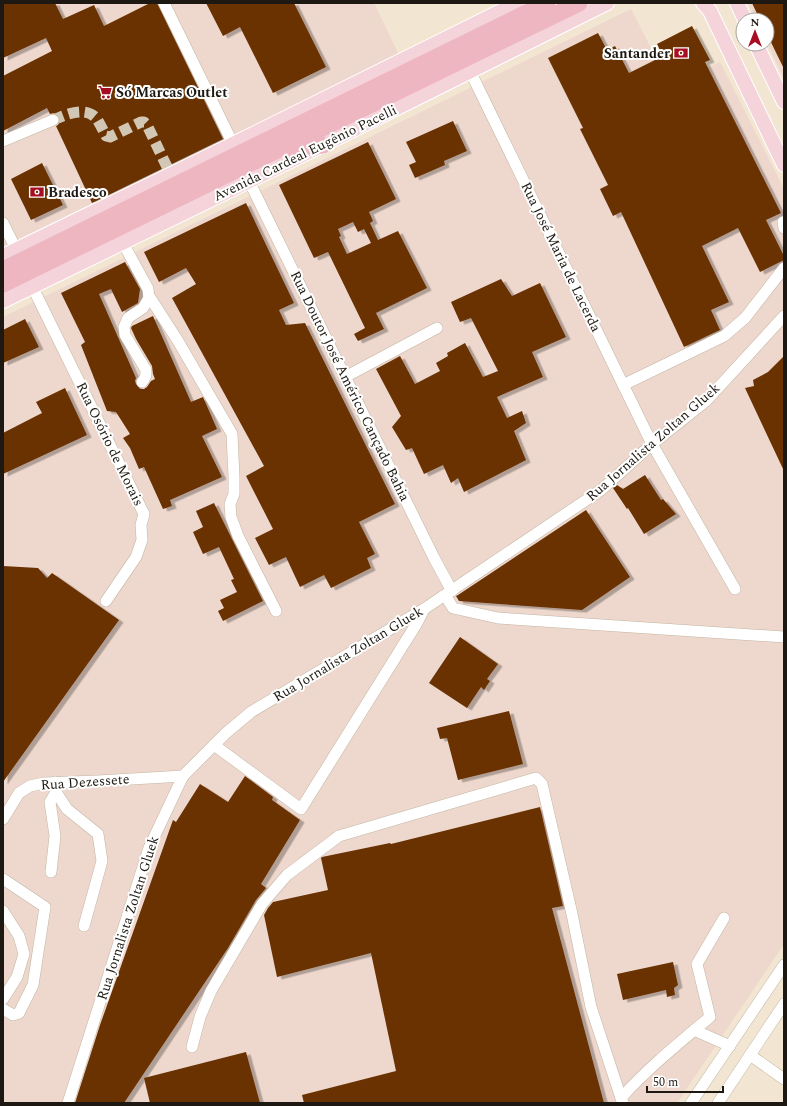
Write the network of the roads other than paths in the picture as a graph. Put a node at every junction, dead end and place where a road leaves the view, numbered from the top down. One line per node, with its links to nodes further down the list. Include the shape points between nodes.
1 (164, 3): 14 (street)
2 (518, 3): 14 (main road)
3 (548, 3): 9 (highway, Avenida Cardeal Eugênio Pacelli)
4 (579, 3): 9 (highway, Avenida Cardeal Eugênio Pacelli)
5 (607, 3): 8 (main road, Avenida Cardeal Eugênio Pacelli)
6 (703, 3): 16 (main road, via 710,11)
7 (760, 52): 10 (main road)
8 (470, 71): 15 (main road, Avenida Cardeal Eugênio Pacelli); 33 (street, Rua José Maria de Lacerda)
9 (387, 89): 12 (highway, Avenida Cardeal Eugênio Pacelli); 18 (highway, Avenida Cardeal Eugênio Pacelli)
10 (784, 102)
11 (53, 120): 13 (street)
12 (294, 128): 14 (highway); 24 (highway, Avenida Cardeal Eugênio Pacelli)
13 (3, 141)
14 (233, 144): 21 (main road, via 170,171)
15 (323, 145): 17 (main road, Avenida Cardeal Eugênio Pacelli); 18 (highway, via 313,146 217,184)
16 (784, 165)
17 (249, 181): 20 (main road, Avenida Cardeal Eugênio Pacelli); 31 (street, Rua Doutor José Américo Cançado Bahia)
18 (206, 185): 25 (highway, Avenida Cardeal Eugênio Pacelli)
19 (3, 223): 21 (street)
20 (123, 242): 26 (main road, Avenida Cardeal Eugênio Pacelli); 27 (street, via 148,289)
21 (16, 249): 22 (main road)
22 (3, 256)
23 (784, 268): 33 (street, via 745,318 724,336)
24 (3, 270)
25 (3, 284)
26 (32, 286): 28 (main road, Avenida Cardeal Eugênio Pacelli); 37 (street, Rua Osório de Morais, via 144,514 141,525 142,540 136,557)
27 (149, 296): 32 (street, via 143,308 128,318 124,327 146,370); 39 (street, via 232,434 234,494 230,504 231,517)
28 (3, 301)
29 (784, 316): 34 (street, Rua Jornalista Zoltan Gluek, via 706,401)
30 (437, 328): 31 (street)
31 (345, 377): 36 (street, Rua Doutor José Américo Cançado Bahia, via 434,558)
32 (142, 382)
33 (623, 385): 34 (street, Rua José Maria de Lacerda)
34 (652, 444): 35 (street, Rua José Maria de Lacerda); 36 (street, Rua Jornalista Zoltan Gluek, via 601,490)
35 (735, 588)
36 (448, 593): 38 (street, Rua Jornalista Zoltan Gluek); 40 (street, Rua Doutor José Américo Cançado Bahia, via 453,608 498,618)
37 (106, 602)
38 (424, 609): 41 (street, Rua Jornalista Zoltan Gluek, via 251,712); 41 (street, via 301,809)
39 (276, 611)
40 (784, 637)
41 (214, 745): 42 (street, Rua Jornalista Zoltan Gluek)
42 (183, 776): 43 (street, Rua Dezessete); 60 (street, Rua Jornalista Zoltan Gluek, via 149,848)
43 (56, 787): 44 (street, Rua Dezessete, via 44,783 30,786 19,793); 45 (street, via 50,802 55,836); 49 (street, via 66,809 98,834 102,861)
44 (3, 819)
45 (51, 872)
46 (3, 879): 53 (street, via 45,907 33,985 19,1013 13,1015)
47 (3, 911): 51 (street, via 19,936 24,954 17,977)
48 (724, 918): 54 (street, via 697,964 710,1017)
49 (84, 926)
50 (784, 965): 55 (street)
51 (3, 999)
52 (784, 1004): 57 (street)
53 (3, 1009)
54 (694, 1030): 55 (street); 59 (street, via 634,1085)
55 (730, 1046): 61 (street)
56 (192, 1047): 59 (street, via 200,1017 211,992 262,904 287,875 339,836 536,778 542,784 591,1007)
57 (750, 1055): 58 (street); 62 (street)
58 (784, 1079)
59 (622, 1101)
60 (68, 1103)
61 (691, 1103)
62 (718, 1103)

